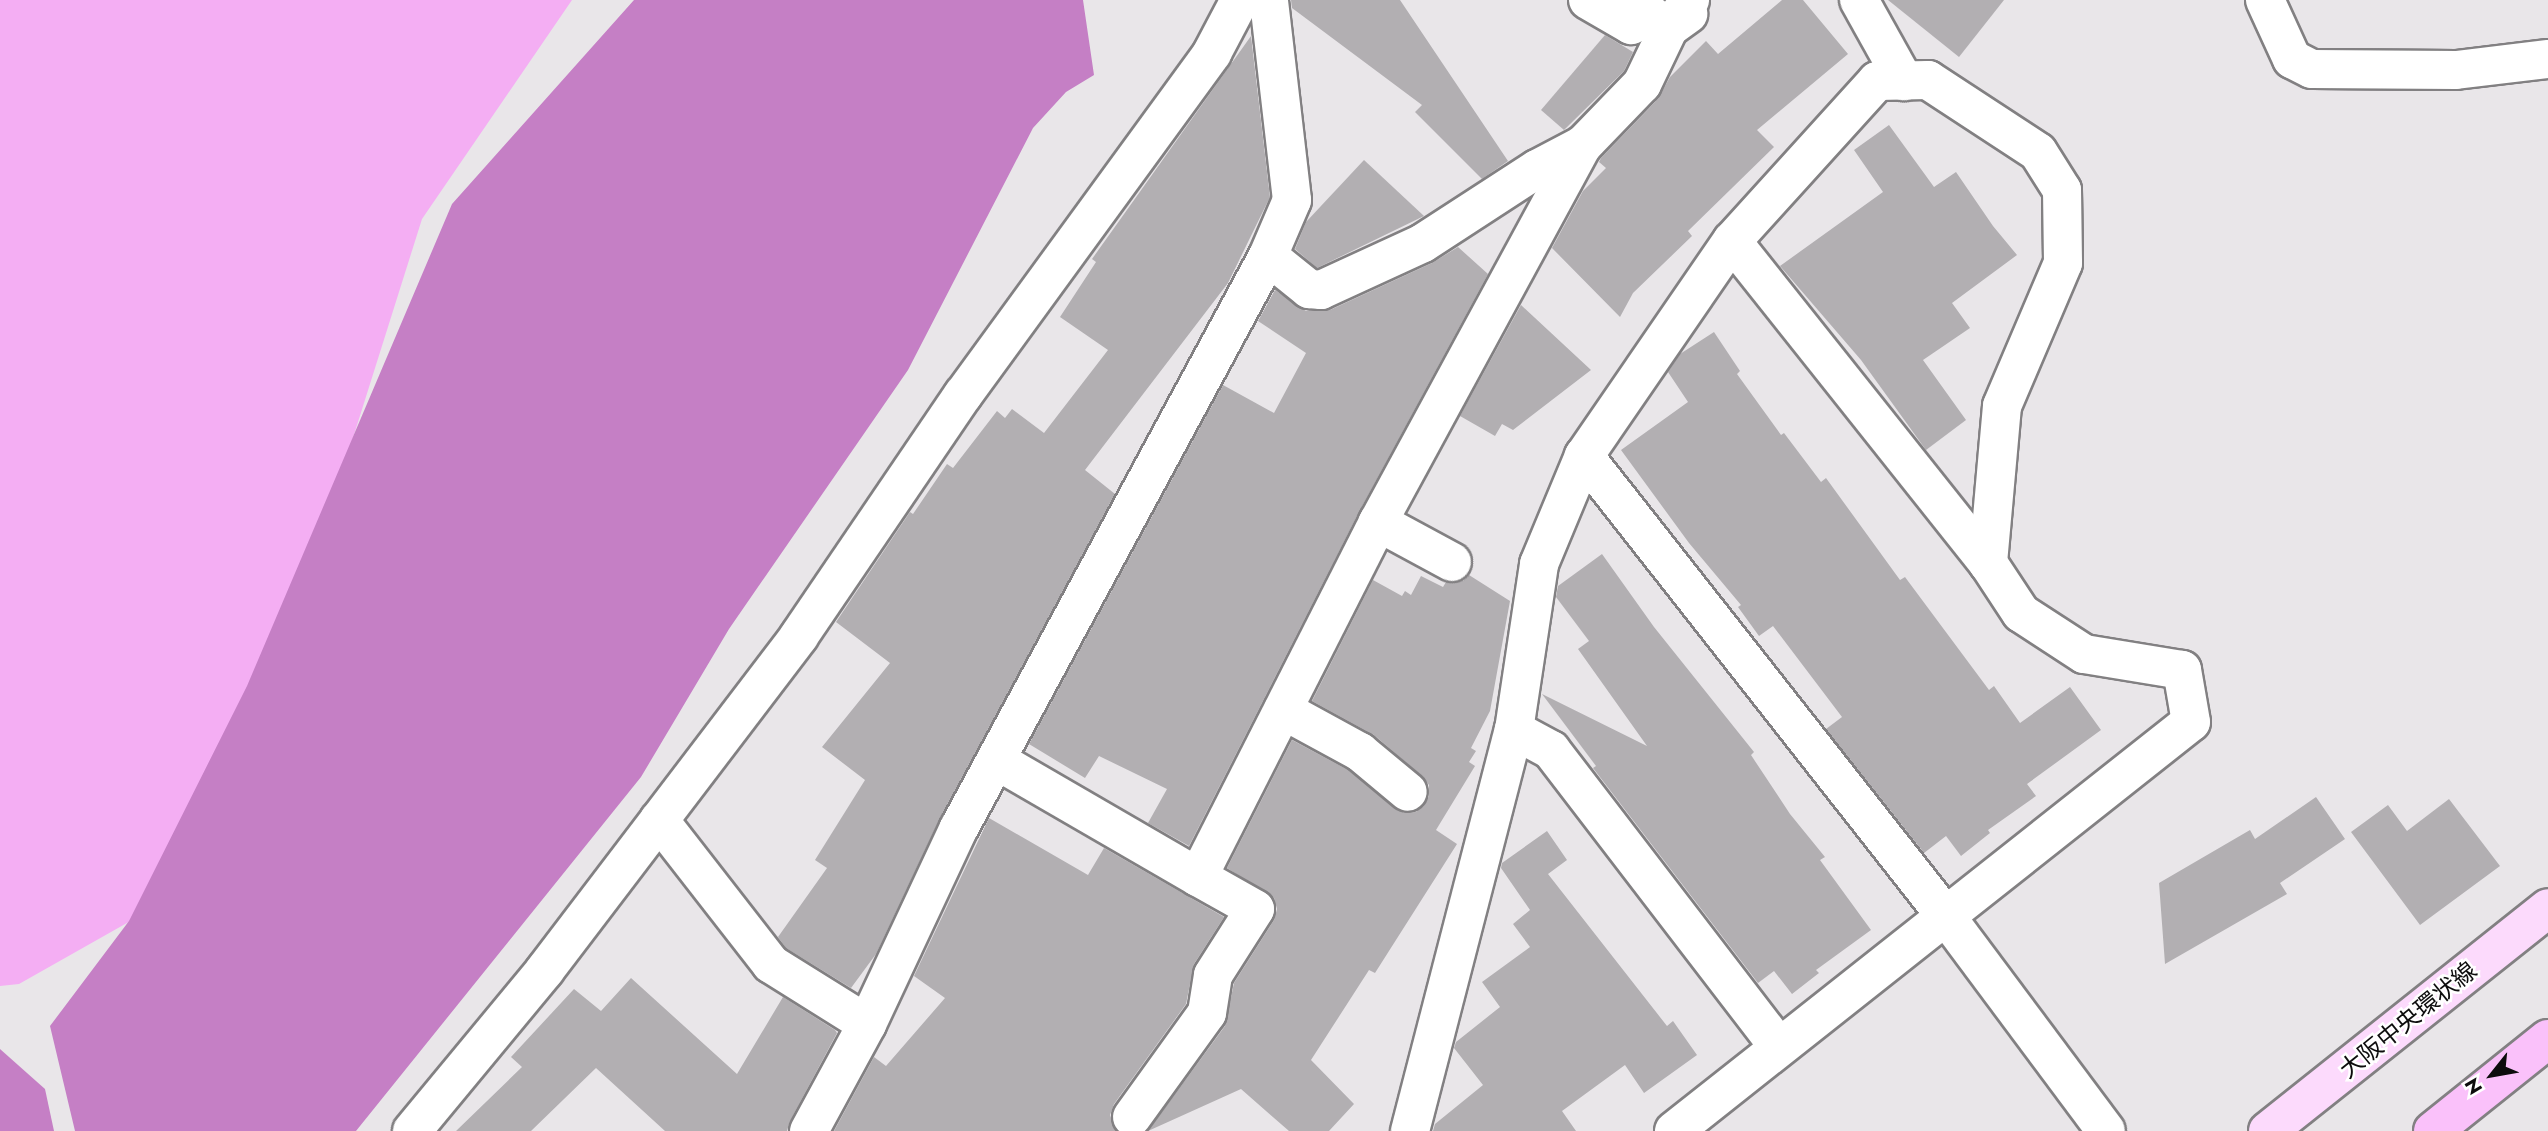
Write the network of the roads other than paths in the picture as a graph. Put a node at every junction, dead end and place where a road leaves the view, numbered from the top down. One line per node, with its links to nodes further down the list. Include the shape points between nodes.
1 (1240, 0): 21 (street, via 1212,53 963,395 799,636)
2 (1269, 0): 12 (street, via 1292,200)
3 (1588, 0): 7 (street, via 1631,25)
4 (1709, 0): 7 (street)
5 (1859, 0): 9 (street)
6 (2266, 0): 8 (street, via 2292,59 2312,69 2456,70)
7 (1660, 10): 10 (street, via 1642,84)
8 (2548, 59)
9 (1904, 80): 11 (street, via 1877,81); 16 (street, via 1928,80 2038,152 2062,190 2063,263 2002,405)
10 (1583, 145): 12 (street, via 1537,169 1423,243 1321,290 1309,289); 14 (street)
11 (1732, 241): 13 (street); 16 (street)
12 (1268, 256): 19 (street)
13 (1584, 456): 18 (street, via 1539,564); 24 (street)
14 (1378, 522): 15 (street); 17 (street)
15 (1452, 562)
16 (1988, 563): 24 (street, via 2021,612 2084,654 2182,670 2192,722)
17 (1283, 710): 20 (street, via 1360,752); 22 (street)
18 (1514, 730): 27 (street, via 1551,750); 31 (street)
19 (996, 761): 22 (street); 25 (street, via 959,828)
20 (1408, 792)
21 (659, 820): 25 (street, via 771,964); 29 (street, via 545,970)
22 (1198, 877): 28 (street, via 1255,909 1213,975 1207,1013)
23 (2548, 908): 34 (main road, 大阪中央環状線)
24 (1945, 915): 27 (street); 33 (street)
25 (867, 1024): 30 (street)
26 (2548, 1039): 35 (highway)
27 (1779, 1047): 32 (street)
28 (1132, 1117)
29 (412, 1131)
30 (809, 1131)
31 (1410, 1131)
32 (1674, 1131)
33 (2106, 1131)
34 (2268, 1131)
35 (2433, 1131)

